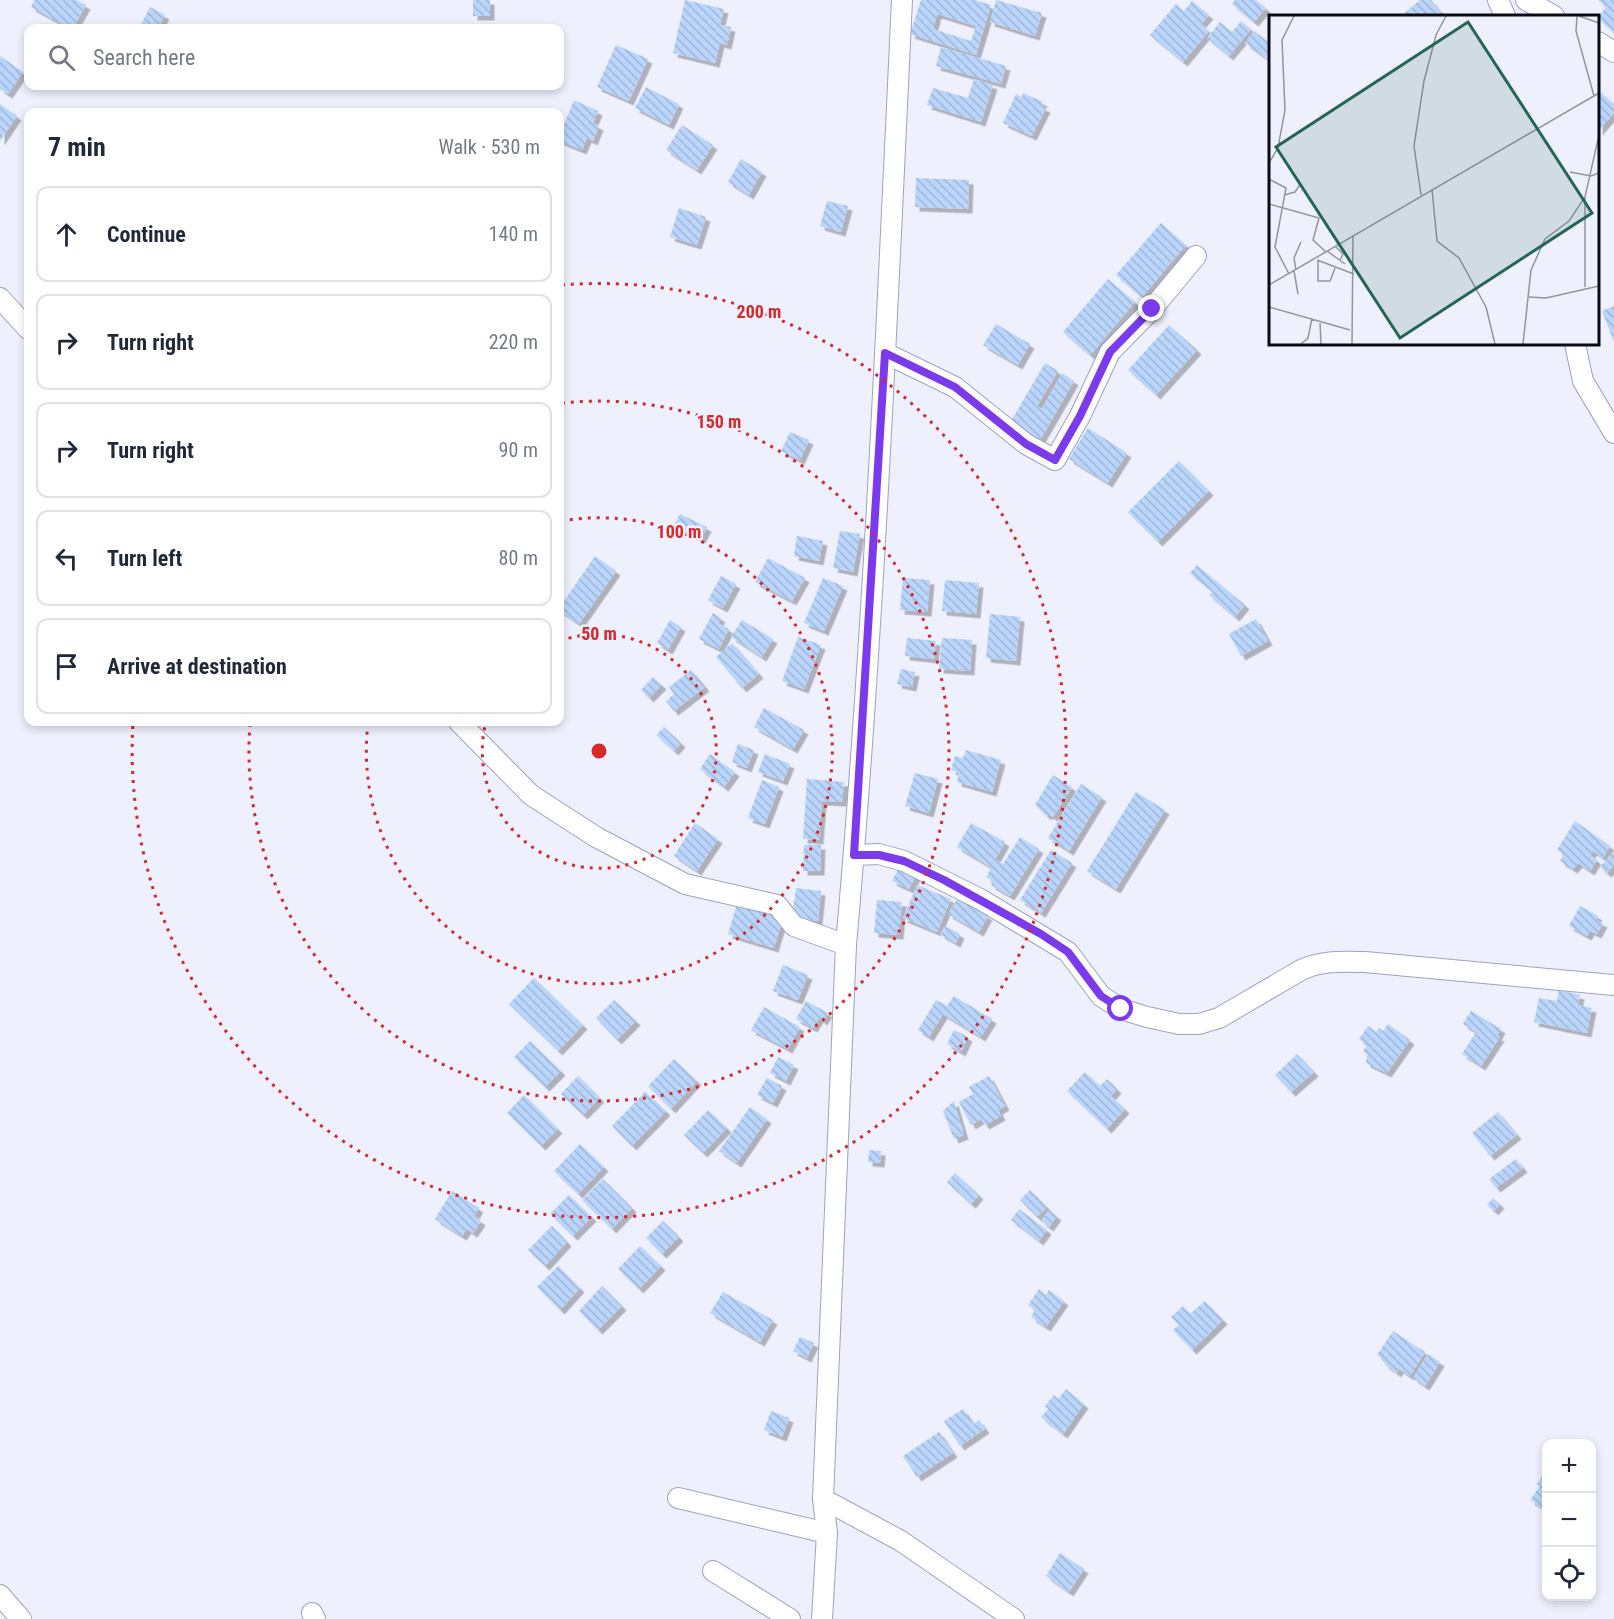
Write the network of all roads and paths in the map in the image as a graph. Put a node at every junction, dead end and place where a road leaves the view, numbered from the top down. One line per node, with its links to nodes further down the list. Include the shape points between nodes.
1 (902, 0): 12 (street)
2 (1497, 0): 4 (street)
3 (1526, 0): 5 (street)
4 (1504, 15)
5 (1552, 15)
6 (1599, 43): 7 (street)
7 (1614, 52)
8 (1196, 256): 12 (street, via 1110,352 1055,460 1026,444 955,387)
9 (0, 298): 10 (street)
10 (24, 325)
11 (1575, 345): 13 (street, via 1583,381)
12 (885, 353): 15 (street)
13 (1614, 433)
14 (463, 726): 16 (street, via 531,795 596,837 685,884 777,905 794,926)
15 (854, 855): 16 (street); 17 (street, via 887,857 944,880 1068,952 1101,996 1121,1009 1179,1024 1220,1018 1301,970 1328,962)
16 (846, 945): 19 (street)
17 (1614, 985)
18 (678, 1498): 20 (street)
19 (823, 1498): 20 (street); 26 (street, via 901,1541)
20 (827, 1533): 25 (street)
21 (713, 1571): 24 (street)
22 (0, 1595): 23 (street)
23 (21, 1619)
24 (790, 1619)
25 (822, 1619)
26 (1014, 1619)

